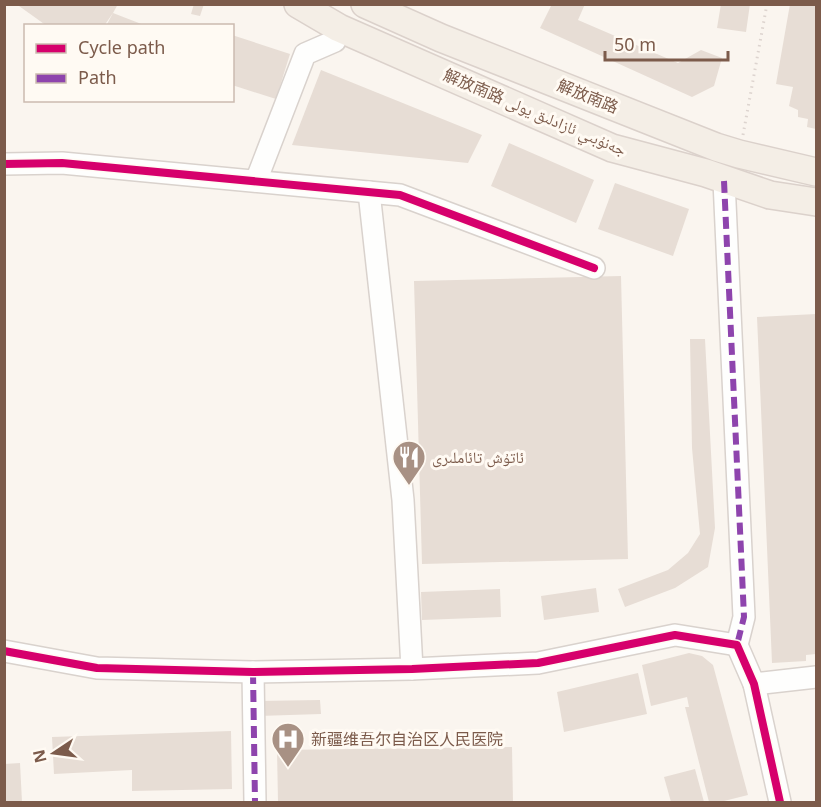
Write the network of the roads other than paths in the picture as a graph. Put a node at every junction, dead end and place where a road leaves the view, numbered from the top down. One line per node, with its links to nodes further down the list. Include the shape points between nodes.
1 (365, 4): 5 (main road, 解放南路, via 441,38 739,154)
2 (299, 5): 7 (main road, 解放南路 جەنۇبىي ئازادلىق يولى, via 339,28 612,148)
3 (335, 41): 6 (street, via 305,54)
4 (4, 164): 6 (street, via 62,163)
5 (816, 172)
6 (256, 181): 8 (street)
7 (724, 181): 9 (main road, 解放南路 جەنۇبىي ئازادلىق يولى, via 770,195); 11 (street, via 744,617)
8 (369, 192): 10 (street, via 400,195); 13 (street, via 403,500)
9 (816, 202)
10 (594, 268)
11 (737, 645): 13 (street, via 675,635 538,663); 16 (street)
12 (4, 651): 14 (street, via 97,668)
13 (412, 669): 14 (street)
14 (253, 672): 17 (street)
15 (816, 677): 16 (street)
16 (754, 684): 18 (street)
17 (255, 802)
18 (780, 802)

